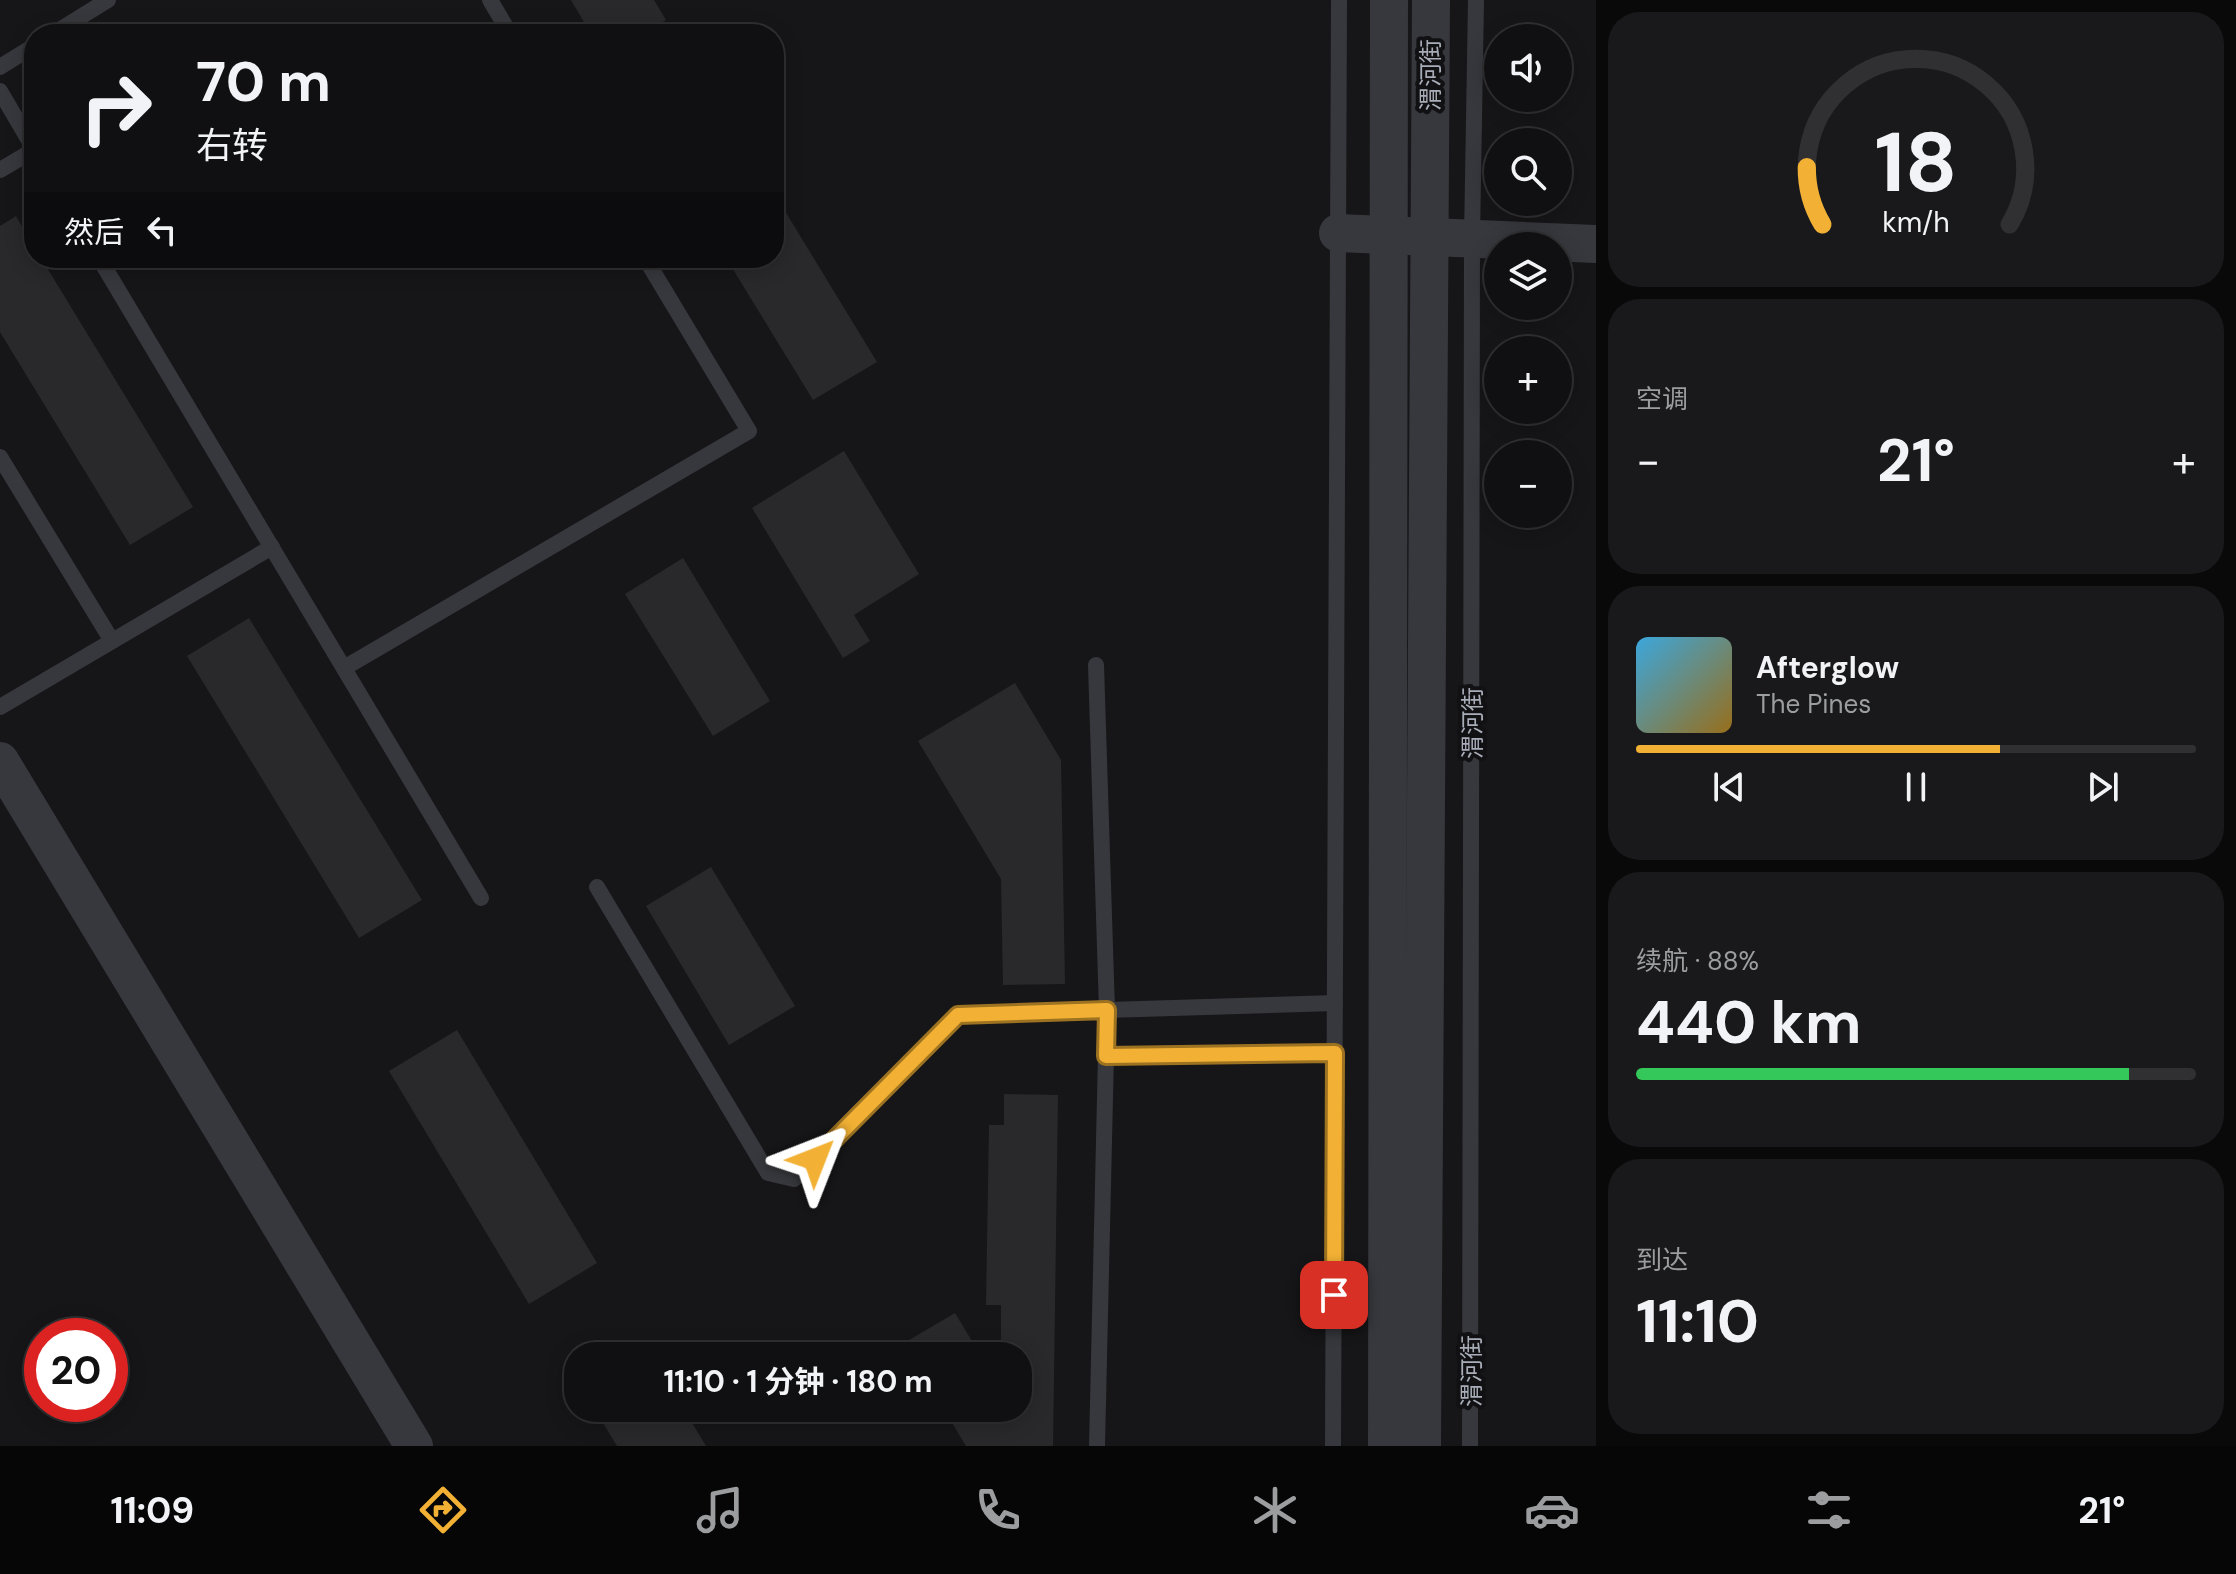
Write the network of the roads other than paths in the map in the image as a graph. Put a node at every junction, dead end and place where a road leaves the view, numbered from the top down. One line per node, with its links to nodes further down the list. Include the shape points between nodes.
1 (108, 0): 7 (lane)
2 (490, 0): 8 (lane)
3 (1339, 0): 15 (lane)
4 (1389, 0): 16 (street, 渭河街)
5 (1431, 0): 17 (street, 渭河街)
6 (1476, 0): 18 (lane, 渭河街)
7 (69, 24)
8 (504, 24)
9 (24, 52): 10 (lane)
10 (0, 67)
11 (0, 91): 12 (lane)
12 (24, 132)
13 (24, 155): 14 (lane)
14 (0, 170)
15 (1338, 233): 16 (street); 31 (lane)
16 (1390, 236): 17 (street); 38 (street, 渭河街)
17 (1429, 237): 18 (street); 39 (street, 渭河街)
18 (1472, 239): 19 (street); 40 (lane, 渭河街)
19 (1596, 244)
20 (105, 268): 23 (lane)
21 (651, 268): 26 (lane, via 749,431)
22 (0, 457): 24 (lane)
23 (272, 547): 24 (lane); 26 (lane)
24 (112, 641): 27 (lane)
25 (1096, 665): 32 (lane)
26 (344, 668): 30 (lane)
27 (0, 707)
28 (0, 761): 35 (street)
29 (597, 887): 32 (lane, via 768,1173 794,1179 958,1015)
30 (481, 898)
31 (1335, 1003): 32 (lane); 33 (lane)
32 (1107, 1010): 34 (lane)
33 (1335, 1053): 34 (lane); 37 (lane)
34 (1106, 1056): 36 (lane)
35 (414, 1446)
36 (1097, 1446)
37 (1333, 1446)
38 (1387, 1446)
39 (1422, 1446)
40 (1470, 1446)

